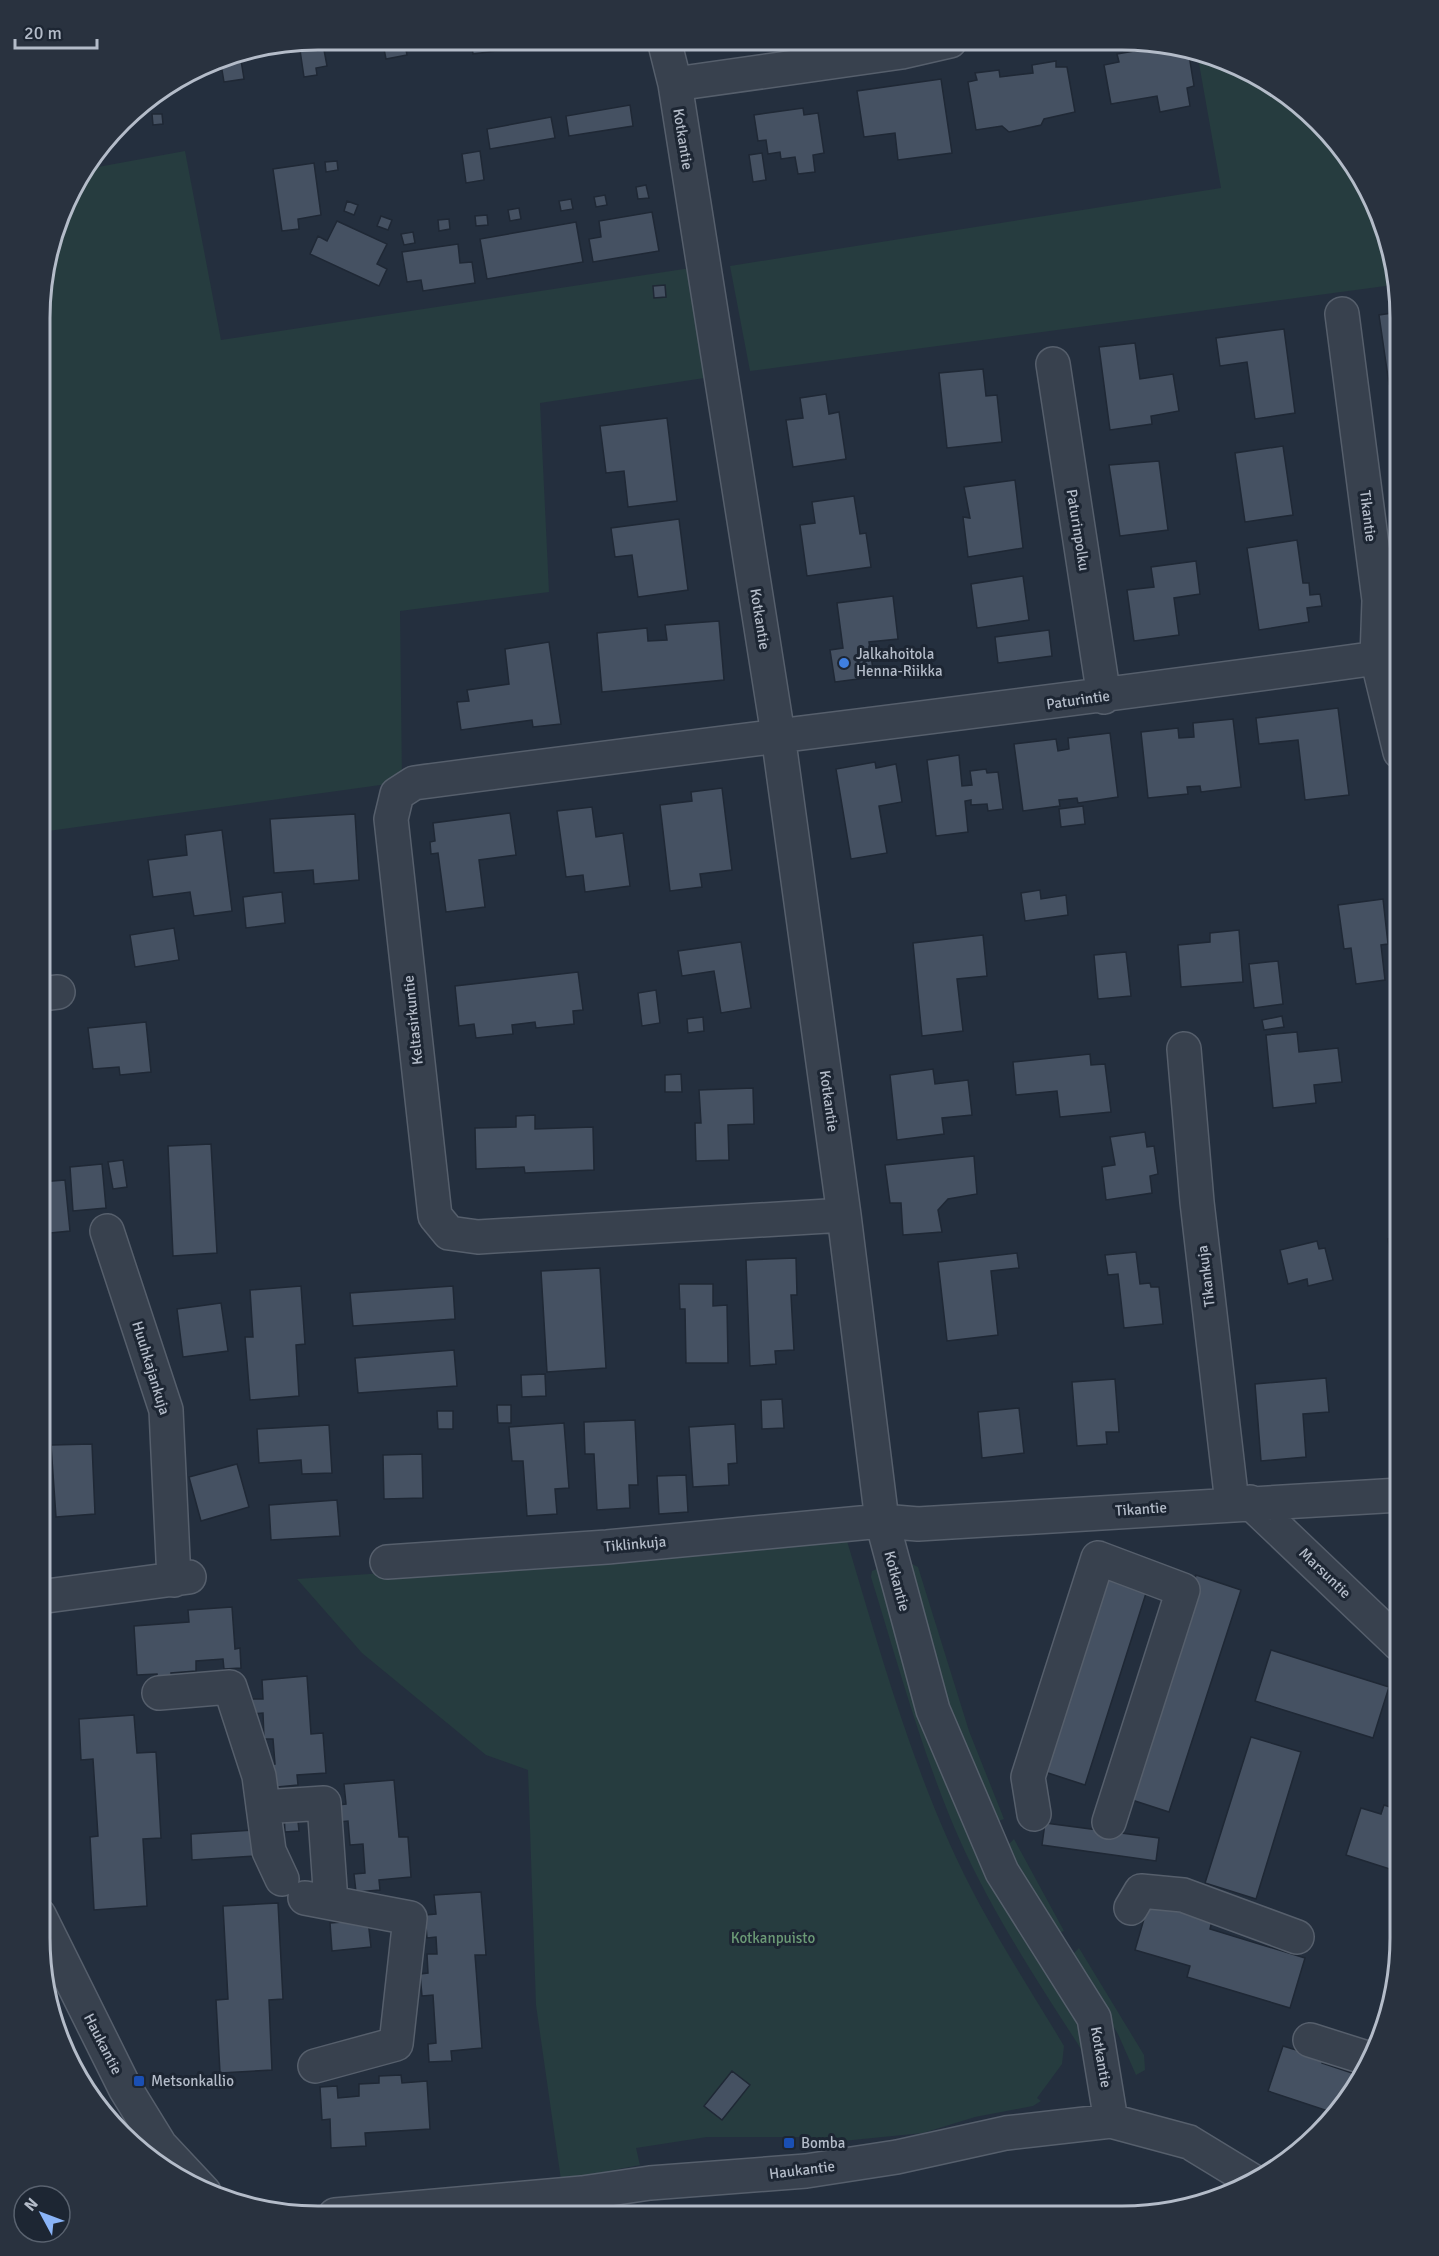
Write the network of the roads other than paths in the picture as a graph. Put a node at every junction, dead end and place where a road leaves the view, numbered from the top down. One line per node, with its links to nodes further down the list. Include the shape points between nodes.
1 (666, 50): 3 (street, Kotkantie)
2 (911, 50): 3 (street)
3 (675, 84): 9 (street, Kotkantie)
4 (1342, 314): 6 (street, Tikantie, via 1379,600)
5 (1053, 364): 7 (street, Paturinpolku)
6 (1377, 658): 7 (street, Paturintie); 8 (street, Tikantie)
7 (1104, 697): 9 (street, Paturintie)
8 (1390, 711)
9 (778, 735): 11 (street, Kotkantie); 11 (street, Keltasirkuntie, via 414,783 397,794 391,819 435,1216 449,1233 478,1238)
10 (1184, 1049): 14 (street, Tikankuja, via 1197,1202)
11 (844, 1215): 15 (street, Kotkantie)
12 (108, 1231): 17 (street, Huuhkajankuja, via 166,1410 181,1579)
13 (1390, 1496): 14 (street, Tikantie)
14 (1241, 1503): 15 (street, Tikantie, via 918,1524); 18 (street, Marsuntie)
15 (882, 1521): 16 (street, Tiklinkuja, via 607,1547); 30 (street, Kotkantie, via 933,1710 1002,1872 1094,2018)
16 (387, 1562)
17 (50, 1596)
18 (1390, 1635)
19 (159, 1693): 20 (street, via 230,1687 259,1776)
20 (263, 1807): 23 (street, via 269,1851); 23 (street, via 324,1803)
21 (1034, 1814): 22 (street, via 1028,1777 1098,1558 1183,1590)
22 (1109, 1822)
23 (306, 1893): 29 (street, via 410,1918 396,2044)
24 (1131, 1908): 26 (street, via 1141,1891 1183,1895)
25 (50, 1936): 31 (street, Haukantie, via 125,2088 160,2145)
26 (1297, 1938)
27 (1310, 2040): 28 (street)
28 (1362, 2057)
29 (315, 2066)
30 (1111, 2121): 32 (street, Haukantie, via 1189,2142); 33 (street, Haukantie, via 1005,2133 897,2157 806,2171 650,2183)
31 (186, 2172)
32 (1245, 2176)
33 (583, 2204): 34 (street, Haukantie)
34 (538, 2206)

